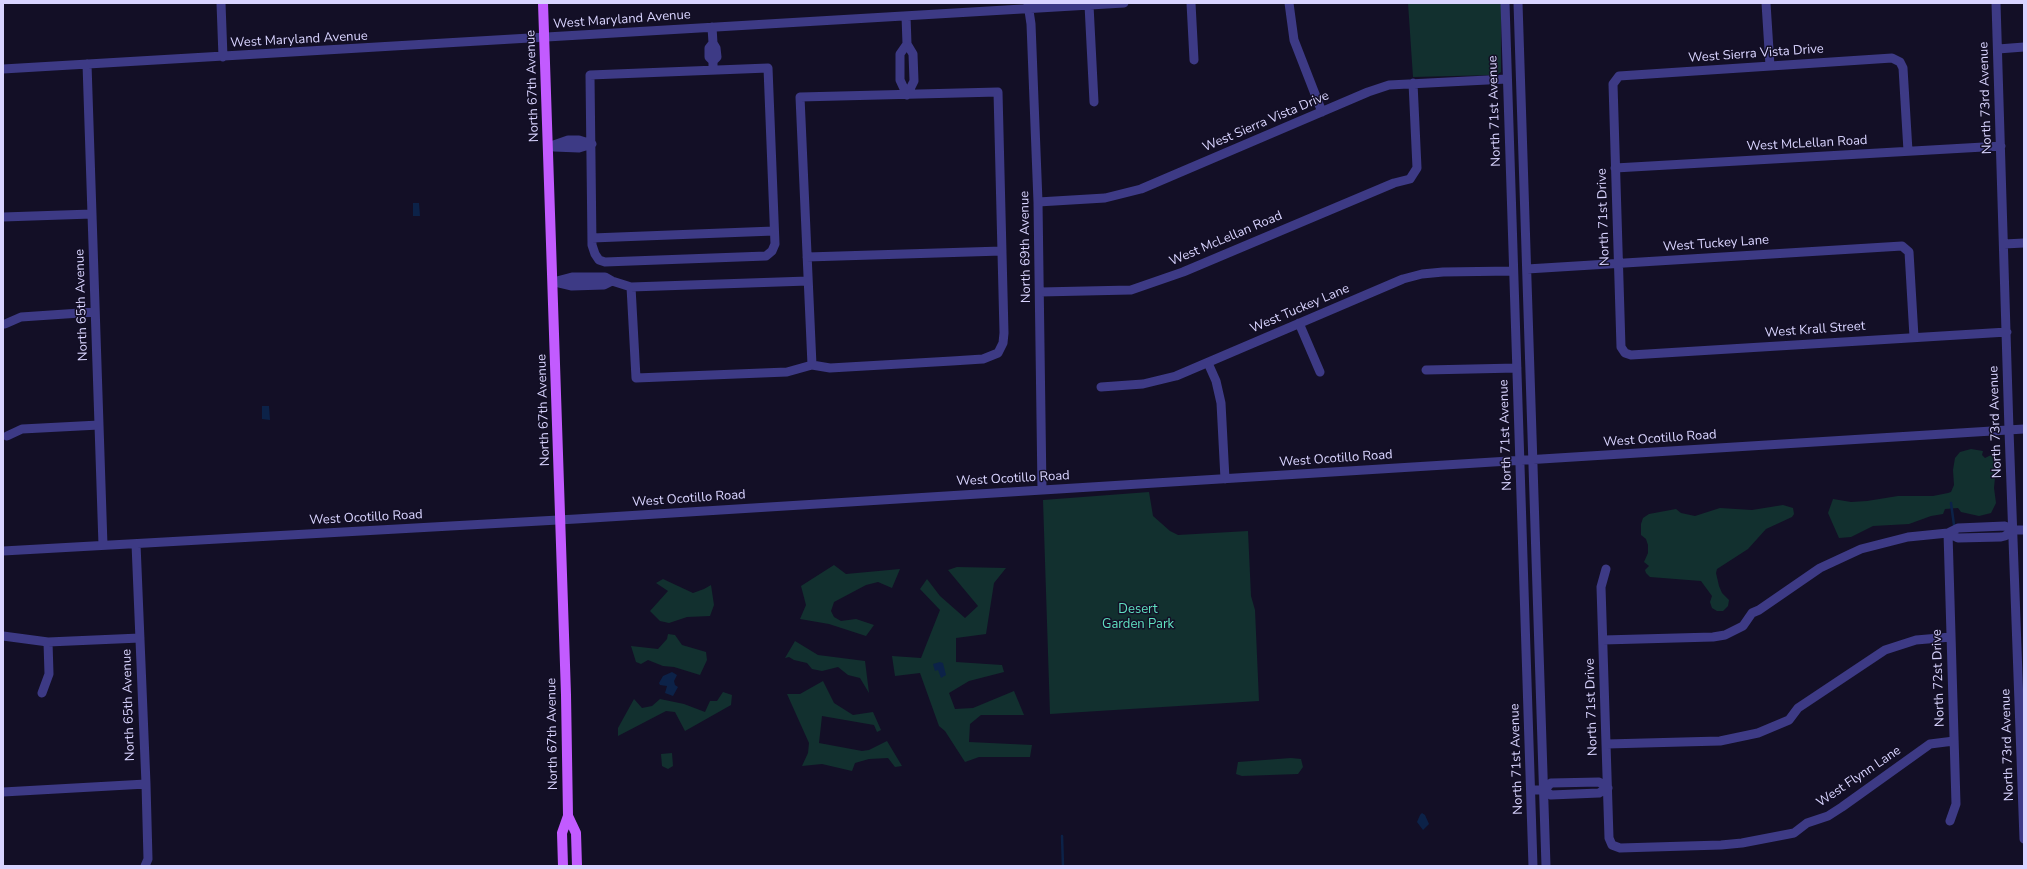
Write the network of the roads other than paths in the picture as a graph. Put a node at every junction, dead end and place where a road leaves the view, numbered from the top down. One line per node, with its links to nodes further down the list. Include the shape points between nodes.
1 (222, 3): 18 (street)
2 (543, 3): 14 (main road, North 67th Avenue)
3 (1124, 3): 10 (street, West Maryland Avenue)
4 (1191, 3): 19 (street)
5 (1289, 3): 29 (street, via 1294,40)
6 (1505, 3): 24 (street, North 71st Avenue)
7 (1518, 3): 45 (street, North 71st Avenue)
8 (1766, 3): 22 (street)
9 (1996, 3): 17 (street, North 73rd Avenue)
10 (1089, 5): 11 (street, West Maryland Avenue); 28 (street)
11 (1028, 6): 12 (street, West Maryland Avenue); 35 (street, North 69th Avenue, via 1031,24)
12 (906, 16): 13 (street, West Maryland Avenue); 15 (street)
13 (712, 27): 14 (street, West Maryland Avenue); 21 (street, via 713,43 709,48 709,57)
14 (544, 38): 18 (street, West Maryland Avenue); 32 (main road, North 67th Avenue)
15 (907, 44): 27 (street, via 913,54 914,82); 27 (street, via 900,54 900,80)
16 (2024, 47): 17 (street)
17 (1998, 49): 31 (street, North 73rd Avenue)
18 (223, 57): 20 (street, West Maryland Avenue)
19 (1194, 60)
20 (87, 64): 23 (street, West Maryland Avenue); 36 (street, North 65th Avenue)
21 (713, 66): 30 (street, via 590,75); 38 (street, via 768,68)
22 (1770, 66): 25 (street, West Sierra Vista Drive, via 1619,76); 33 (street, West Sierra Vista Drive, via 1892,58 1900,62 1903,68)
23 (3, 69)
24 (1507, 79): 26 (street, West Sierra Vista Drive); 46 (street, North 71st Avenue)
25 (1615, 79): 34 (street, North 71st Drive)
26 (1414, 83): 29 (street, West Sierra Vista Drive, via 1377,88); 50 (street, West McLellan Road, via 1416,168 1410,179 1394,183 1184,272 1130,290)
27 (907, 95): 42 (street, via 998,92); 43 (street, via 800,97)
28 (1094, 102)
29 (1322, 112): 35 (street, West Sierra Vista Drive, via 1141,189 1105,198)
30 (592, 144): 32 (street, via 568,140); 39 (street)
31 (2001, 146): 33 (street, West McLellan Road); 41 (street, North 73rd Avenue)
32 (548, 147): 48 (main road, North 67th Avenue)
33 (1908, 151): 34 (street, West McLellan Road)
34 (1615, 168): 44 (street, North 71st Drive)
35 (1038, 202): 50 (street, North 69th Avenue)
36 (92, 214): 37 (street); 51 (street, North 65th Avenue)
37 (3, 217)
38 (774, 231): 39 (street); 39 (street, via 775,244 766,256 605,262 599,260 595,254)
39 (592, 238)
40 (2024, 242): 41 (street)
41 (2004, 244): 54 (street, North 73rd Avenue)
42 (1002, 251): 43 (street); 58 (street, via 1004,333 998,353 983,359 830,368)
43 (807, 257): 47 (street)
44 (1619, 263): 45 (street, West Tuckey Lane); 55 (street, West Tuckey Lane, via 1902,246 1909,252); 56 (street, North 71st Drive, via 1621,347)
45 (1527, 269): 67 (street, North 71st Avenue)
46 (1514, 271): 53 (street, West Tuckey Lane, via 1422,274 1403,279); 59 (street, North 71st Avenue)
47 (808, 281): 49 (street); 58 (street)
48 (553, 282): 49 (street, via 572,286 604,285 612,281); 71 (main road, North 67th Avenue)
49 (631, 287): 58 (street, via 636,378 787,372)
50 (1040, 292): 70 (street, North 69th Avenue)
51 (95, 312): 52 (street, via 20,317); 63 (street, North 65th Avenue)
52 (6, 324)
53 (1299, 324): 57 (street, West Tuckey Lane); 61 (street)
54 (2007, 332): 55 (street, West Krall Street); 65 (street, North 73rd Avenue)
55 (1914, 337): 56 (street, West Krall Street, via 1630,355)
56 (1625, 353)
57 (1208, 363): 62 (street, West Tuckey Lane, via 1160,382); 69 (street, via 1216,381 1221,403)
58 (812, 365)
59 (1516, 368): 60 (street); 68 (street, North 71st Avenue)
60 (1426, 370)
61 (1320, 372)
62 (1101, 387)
63 (99, 425): 66 (street, via 22,430); 76 (street, North 65th Avenue)
64 (2024, 429): 65 (street, West Ocotillo Road)
65 (2009, 430): 67 (street, West Ocotillo Road); 72 (street, North 73rd Avenue)
66 (7, 436)
67 (1533, 460): 68 (street, West Ocotillo Road); 92 (street, North 71st Avenue)
68 (1519, 461): 69 (street, West Ocotillo Road); 91 (street, North 71st Avenue)
69 (1225, 479): 70 (street, West Ocotillo Road)
70 (1042, 490): 71 (street, West Ocotillo Road)
71 (560, 520): 75 (street, West Ocotillo Road); 94 (main road, North 67th Avenue)
72 (2014, 530): 73 (street); 74 (street, via 2005,526 1958,528); 79 (street, North 73rd Avenue)
73 (2024, 530)
74 (1948, 533): 81 (street, North 72st Drive); 83 (street, via 1893,540 1841,556 1752,613 1743,626 1725,635 1713,638)
75 (136, 544): 76 (street, West Ocotillo Road); 82 (street, North 65th Avenue)
76 (103, 545): 77 (street, West Ocotillo Road)
77 (3, 551)
78 (1606, 569): 83 (street, North 71st Drive, via 1601,586)
79 (2020, 629): 88 (street, North 73rd Avenue)
80 (3, 636): 84 (street)
81 (1951, 637): 86 (street, North 72st Drive); 87 (street, via 1916,640 1885,650 1798,708 1789,720 1758,733 1720,741)
82 (140, 638): 84 (street); 89 (street, North 65th Avenue)
83 (1603, 640): 87 (street, North 71st Drive)
84 (48, 642): 85 (street, via 49,674)
85 (42, 693)
86 (1954, 741): 95 (street, North 72st Drive, via 1956,804); 97 (street, West Flynn Lane, via 1930,744 1842,807 1794,833 1721,845 1620,848)
87 (1607, 744): 90 (street, North 71st Drive)
88 (2023, 776): 96 (street, North 73rd Avenue)
89 (146, 784): 93 (street); 98 (street, North 65th Avenue, via 148,859)
90 (1608, 788): 92 (street, via 1599,782 1551,783); 97 (street, North 71st Drive, via 1609,838)
91 (1531, 790): 92 (street); 101 (street, North 71st Avenue)
92 (1544, 790): 102 (street, North 71st Avenue)
93 (3, 792)
94 (568, 816): 99 (main road, North 67th Avenue, via 562,833); 100 (main road, North 67th Avenue, via 576,833)
95 (1950, 821)
96 (2024, 839)
97 (1612, 845)
98 (145, 866)
99 (563, 866)
100 (577, 866)
101 (1533, 866)
102 (1546, 866)

